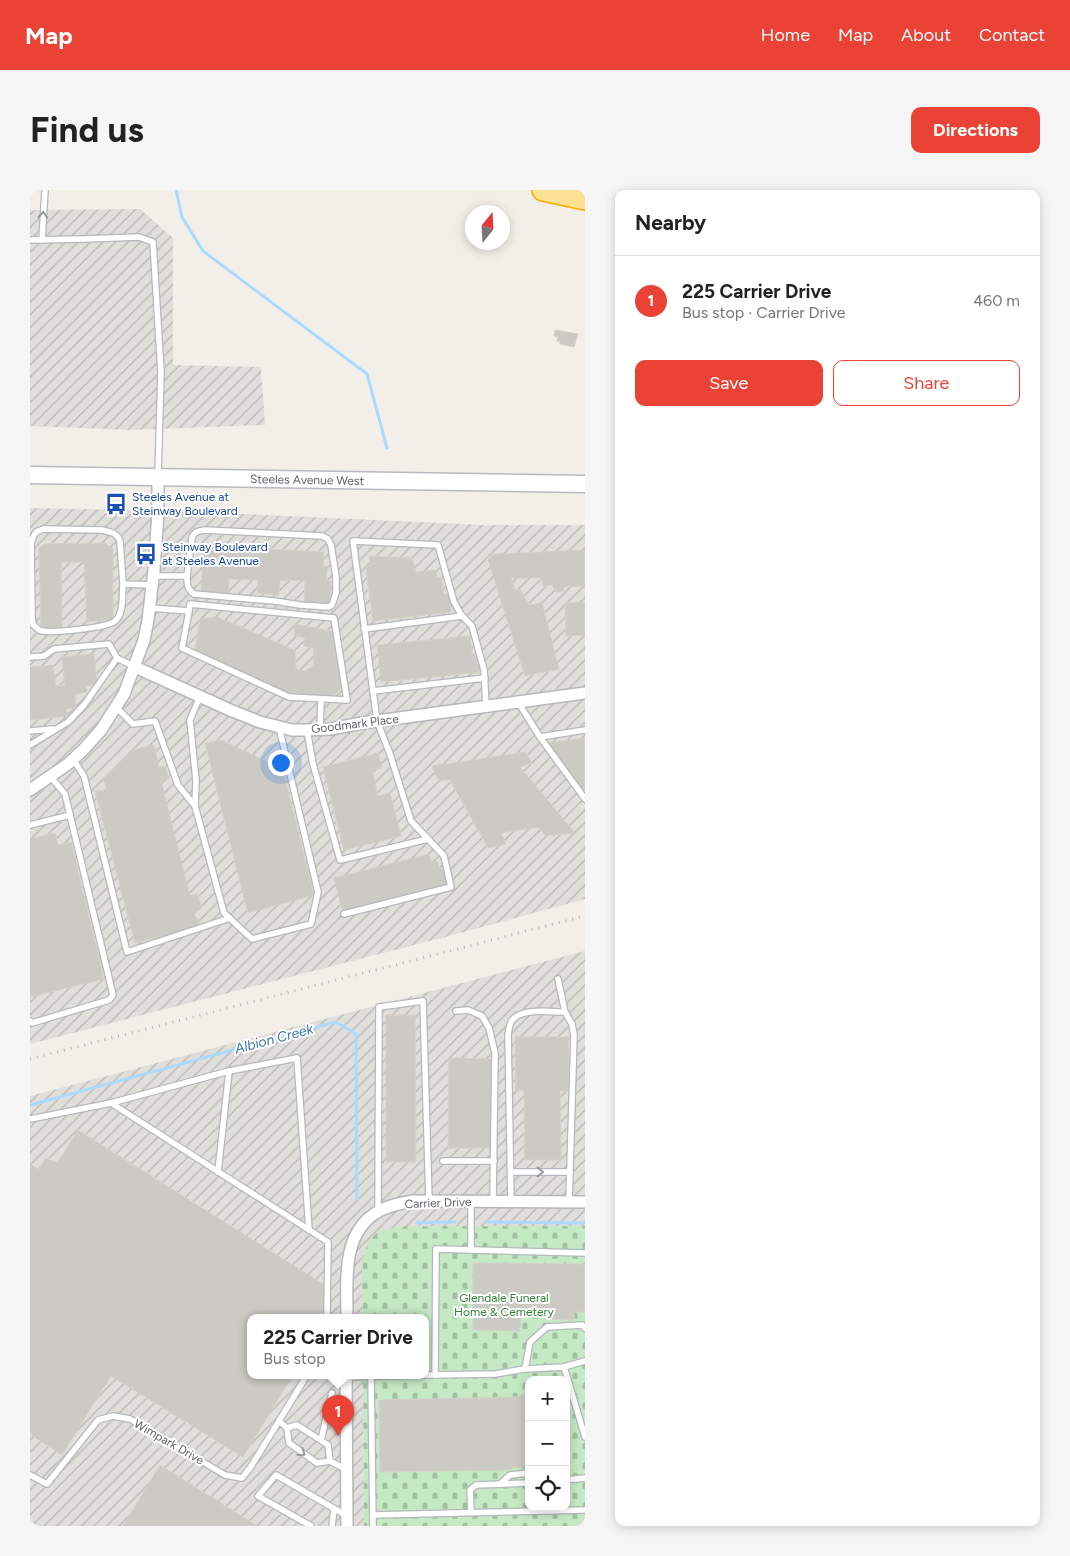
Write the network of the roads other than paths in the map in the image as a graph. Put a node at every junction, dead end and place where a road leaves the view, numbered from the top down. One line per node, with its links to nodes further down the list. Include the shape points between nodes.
1 (45, 190): 5 (lane, one-way to 1)
2 (542, 190): 3 (highway)
3 (585, 198)
4 (30, 240): 5 (lane)
5 (42, 240): 7 (lane, via 139,237 154,242 161,372)
6 (30, 475): 7 (main road, Steeles Avenue West)
7 (158, 478): 8 (main road, Steeles Avenue West); 10 (street)
8 (585, 484)
9 (187, 576): 9 (lane, via 192,538 196,532 322,536 331,545 336,593 329,608 194,594 189,590); 10 (lane)
10 (153, 580): 11 (lane); 12 (street)
11 (123, 584): 11 (lane, via 120,541 112,532 44,529 34,534 31,543 32,616 33,625 39,630 52,632 106,626 120,614)
12 (150, 608): 13 (lane); 18 (street)
13 (189, 611): 23 (lane, via 182,648 289,697); 23 (lane, via 190,604 334,618 348,700)
14 (462, 616): 15 (lane); 15 (lane, via 454,602 438,545 353,541); 19 (lane, via 472,626)
15 (364, 629): 20 (lane)
16 (30, 657): 17 (lane, via 44,656 54,649 109,644)
17 (117, 658): 18 (lane); 29 (lane, via 84,705)
18 (135, 667): 22 (street, Goodmark Place); 26 (street)
19 (485, 678): 20 (lane); 25 (lane)
20 (373, 692): 27 (lane)
21 (585, 693): 24 (street, Goodmark Place)
22 (200, 696): 28 (street, Goodmark Place); 40 (lane, via 190,720 196,780)
23 (321, 699): 31 (lane)
24 (518, 702): 25 (street, Goodmark Place); 34 (lane)
25 (486, 706): 27 (street, Goodmark Place)
26 (116, 707): 36 (street, via 101,730); 40 (lane, via 133,724 155,722 178,785)
27 (377, 721): 31 (street, Goodmark Place); 43 (lane, via 411,821)
28 (279, 727): 30 (street, Goodmark Place); 45 (lane, via 318,892 311,924 252,939)
29 (56, 729): 33 (lane); 35 (lane)
30 (307, 730): 31 (street, Goodmark Place); 43 (lane, via 313,764 340,860)
31 (320, 730)
32 (585, 730): 34 (lane)
33 (30, 731)
34 (540, 737): 39 (lane)
35 (30, 745)
36 (73, 759): 37 (street); 45 (lane, via 84,776 127,952)
37 (50, 776): 38 (street); 41 (lane, via 65,794)
38 (30, 790)
39 (585, 799)
40 (195, 806): 45 (lane, via 224,912)
41 (70, 815): 42 (lane); 49 (lane, via 113,995 109,1000)
42 (30, 825)
43 (428, 839): 44 (lane, via 444,856 451,888)
44 (344, 914)
45 (230, 918)
46 (558, 979): 48 (lane)
47 (456, 1011): 54 (lane, via 468,1010 482,1016 489,1028 495,1053)
48 (565, 1012): 56 (lane, via 524,1012 510,1022); 57 (lane, via 574,1035)
49 (30, 1021)
50 (229, 1071): 51 (lane); 55 (lane); 65 (lane, via 298,1058)
51 (111, 1104): 52 (lane); 55 (lane)
52 (30, 1119)
53 (443, 1161): 54 (lane)
54 (494, 1161): 60 (lane)
55 (218, 1172): 65 (lane)
56 (511, 1172): 57 (lane, one-way to 57); 61 (lane)
57 (570, 1172): 62 (lane)
58 (428, 1201): 59 (street, Carrier Drive); 64 (street, Carrier Drive, via 394,1205); 64 (lane, via 423,1002 379,1007)
59 (471, 1201): 60 (street, Carrier Drive); 66 (lane)
60 (493, 1202): 61 (street, Carrier Drive)
61 (511, 1202): 62 (street, Carrier Drive)
62 (569, 1202): 63 (street, Carrier Drive)
63 (585, 1202)
64 (378, 1212): 69 (street, Carrier Drive, via 356,1232 351,1245)
65 (309, 1230): 68 (lane, via 328,1242)
66 (471, 1250): 67 (lane); 75 (lane, via 436,1249)
67 (585, 1253)
68 (328, 1314)
69 (347, 1314)
70 (585, 1328): 73 (lane, via 582,1325 547,1327 530,1342)
71 (585, 1361): 72 (lane)
72 (564, 1366): 73 (lane); 82 (lane)
73 (526, 1369): 75 (lane, via 495,1374)
74 (429, 1375): 75 (lane)
75 (435, 1375)
76 (305, 1379): 80 (lane)
77 (346, 1379): 85 (street)
78 (371, 1379): 95 (lane)
79 (332, 1393): 83 (lane)
80 (279, 1422): 81 (lane); 87 (lane, Wimpark Drive, via 242,1478 225,1475 130,1419 113,1416 98,1420 47,1484)
81 (287, 1428): 83 (lane, via 298,1424); 84 (lane, one-way to 84, via 289,1443 317,1463)
82 (585, 1437)
83 (321, 1440): 84 (lane, via 328,1445)
84 (330, 1461): 85 (lane)
85 (347, 1470): 96 (street)
86 (525, 1473): 91 (lane, via 510,1475)
87 (30, 1476)
88 (585, 1478): 89 (lane)
89 (570, 1480)
90 (525, 1483): 91 (lane)
91 (500, 1484): 94 (lane, via 476,1485 470,1490)
92 (334, 1508): 96 (lane); 97 (lane, via 276,1475 258,1496); 98 (lane)
93 (585, 1510): 94 (lane)
94 (471, 1512): 95 (lane)
95 (373, 1514): 99 (lane)
96 (347, 1521)
97 (311, 1526)
98 (332, 1526)
99 (373, 1526)

